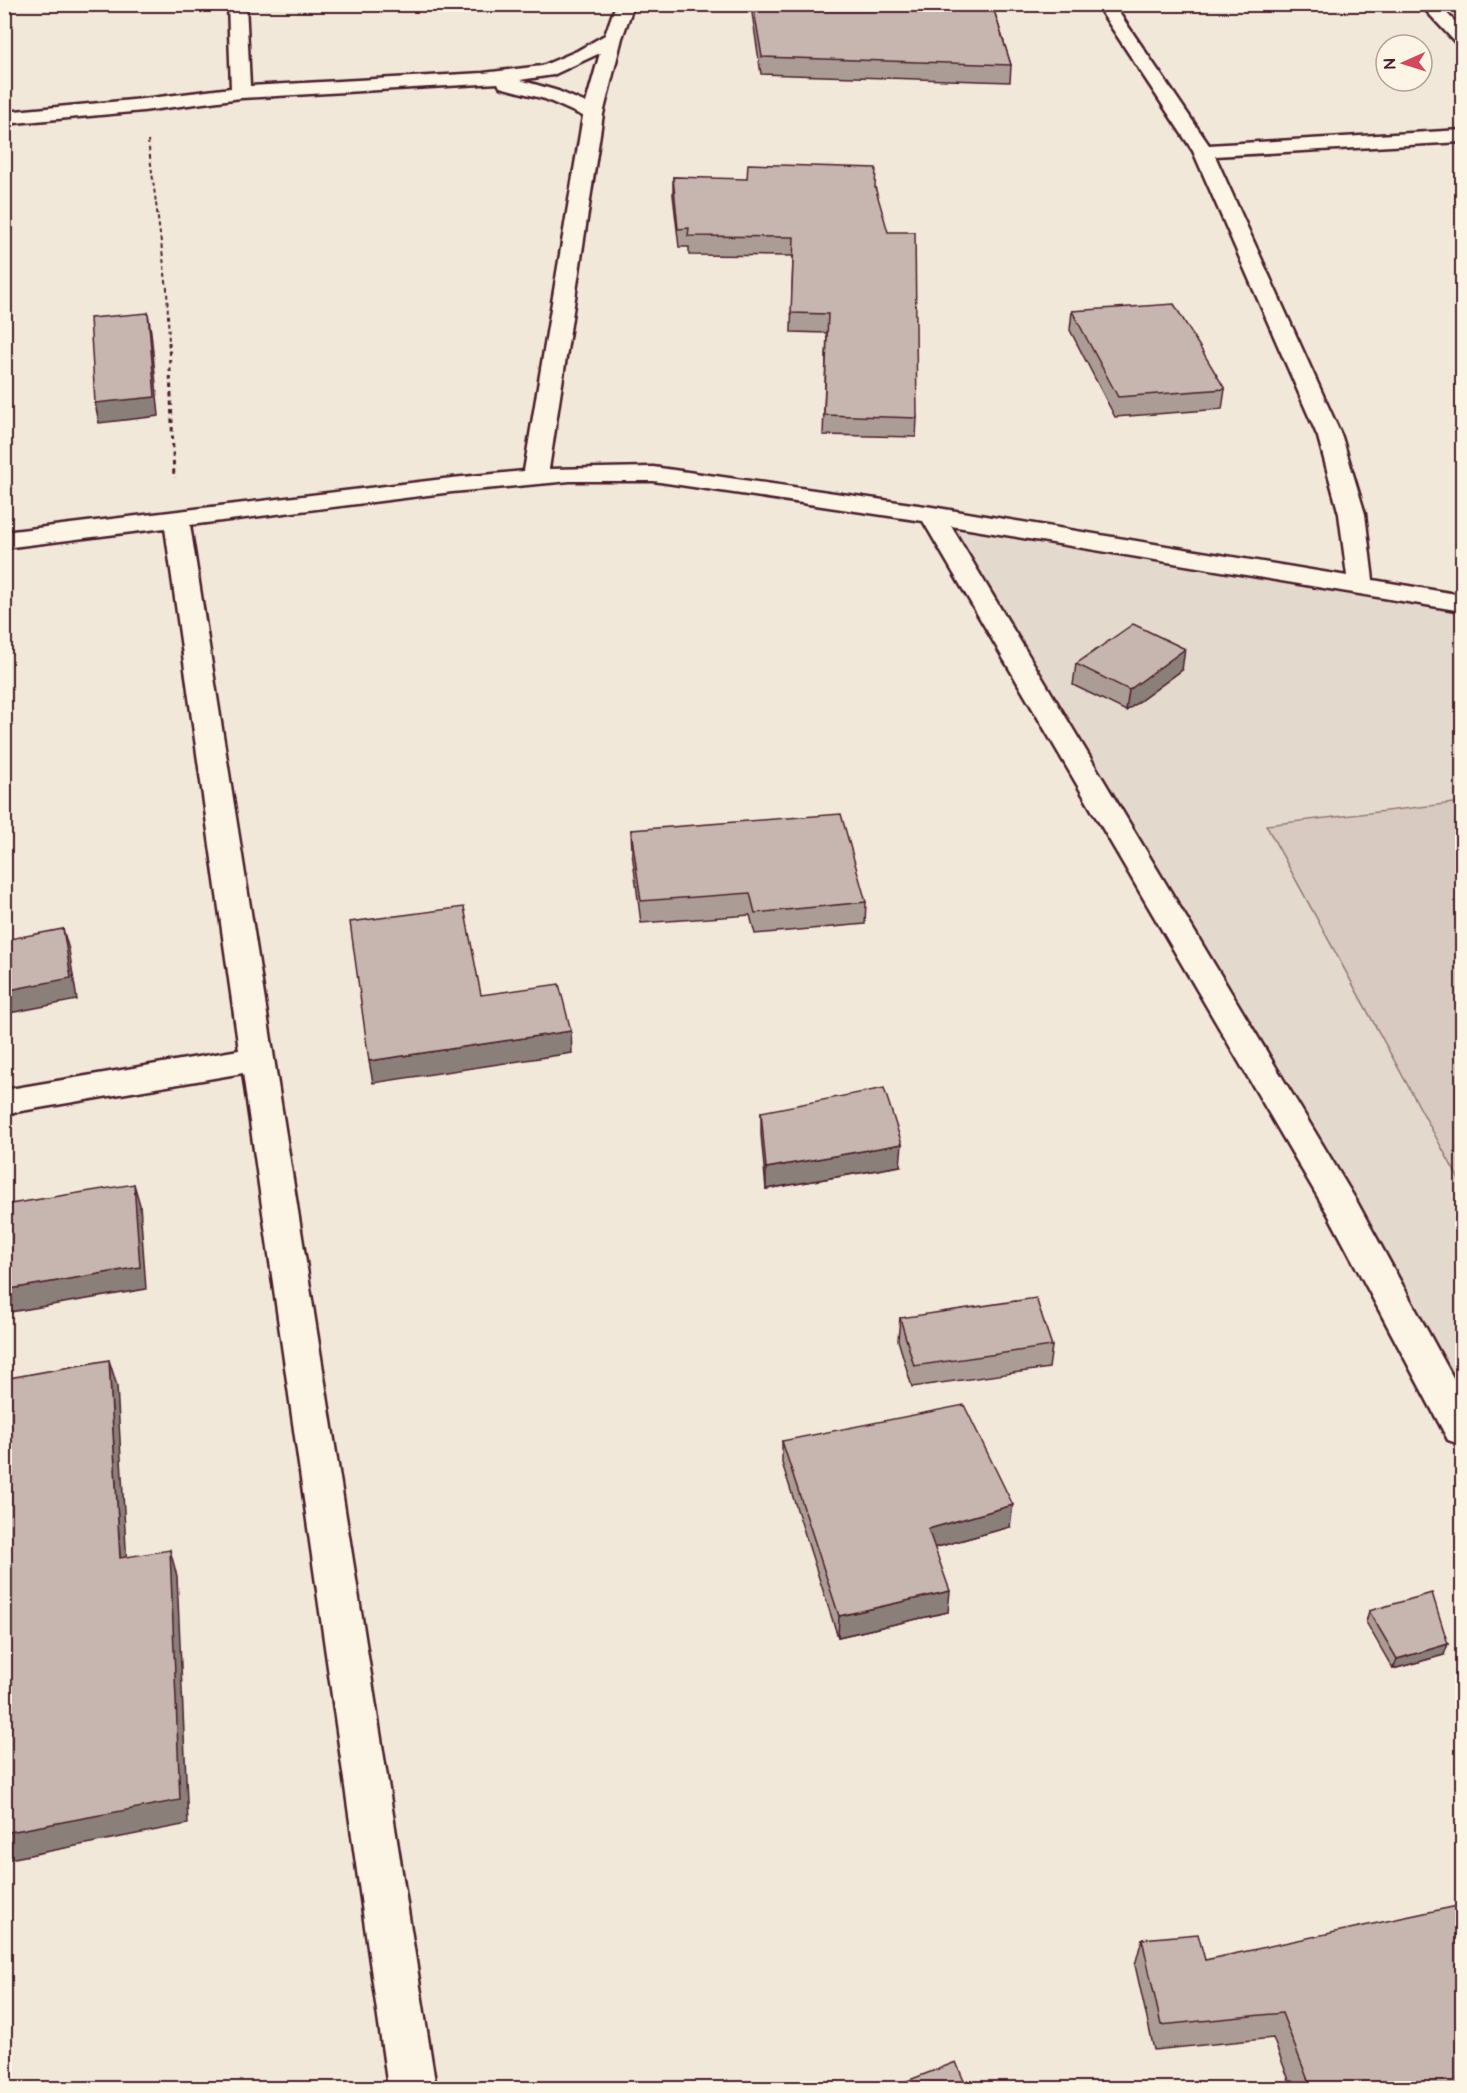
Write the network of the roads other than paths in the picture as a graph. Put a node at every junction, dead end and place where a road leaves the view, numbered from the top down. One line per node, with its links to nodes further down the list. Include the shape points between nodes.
1 (237, 4): 8 (street)
2 (625, 4): 5 (street)
3 (1104, 4): 12 (street)
4 (1428, 4): 6 (street)
5 (613, 38): 7 (street, via 546,71); 9 (street)
6 (1462, 39)
7 (483, 79): 8 (street); 9 (street, via 535,88)
8 (241, 92): 10 (street)
9 (593, 114): 13 (street)
10 (4, 118)
11 (1462, 136): 12 (street)
12 (1203, 151): 17 (street, via 1330,437 1352,514)
13 (535, 477): 14 (street, via 653,474); 15 (street)
14 (932, 516): 17 (street); 21 (street, via 1338,1201)
15 (176, 518): 16 (street); 19 (street)
16 (4, 540)
17 (1361, 586): 18 (street)
18 (1462, 603)
19 (257, 1059): 20 (street); 22 (street)
20 (4, 1102)
21 (1462, 1429)
22 (412, 2088)

